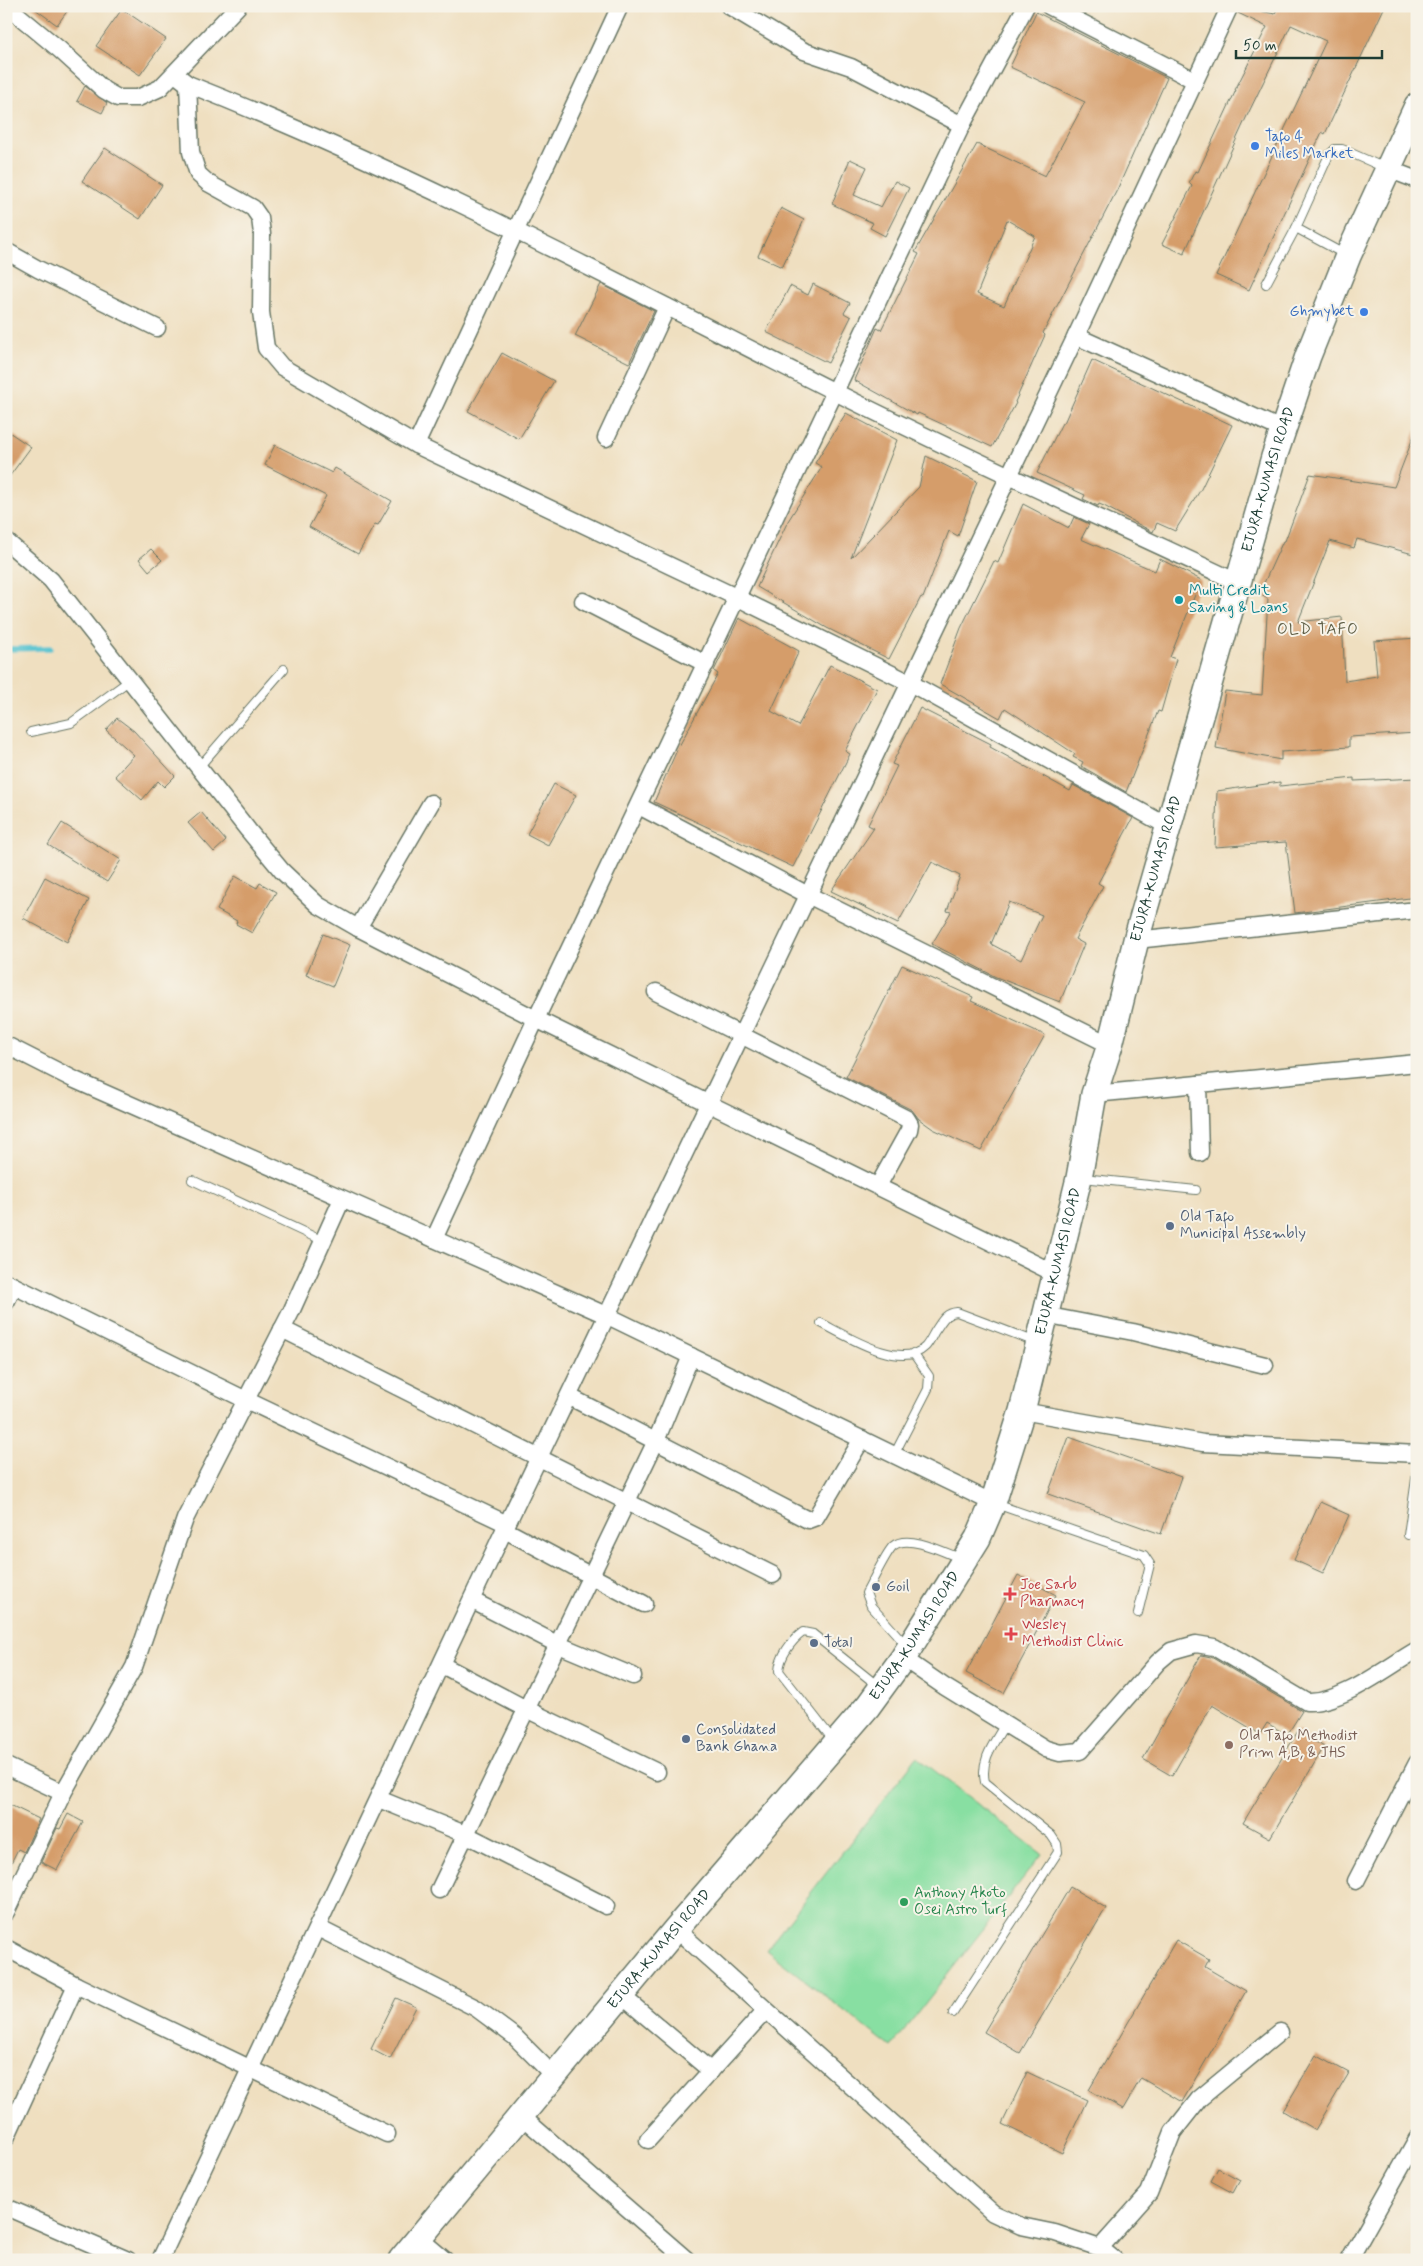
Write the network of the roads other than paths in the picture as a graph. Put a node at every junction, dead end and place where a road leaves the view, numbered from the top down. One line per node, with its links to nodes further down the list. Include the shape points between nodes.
1 (7, 6): 8 (street, via 104,90 118,98 138,98)
2 (238, 6): 8 (street)
3 (620, 6): 15 (street)
4 (729, 6): 11 (street, via 804,51 851,67)
5 (1026, 6): 11 (street)
6 (1049, 6): 9 (street)
7 (1230, 6): 9 (street)
8 (182, 79): 15 (street, via 288,124); 25 (street, via 191,152 198,174 208,183 254,208 260,218 261,312 266,348 282,367)
9 (1194, 80): 21 (street)
10 (1417, 106): 12 (main road, EJURA-KUMASI ROAD)
11 (962, 125): 22 (street)
12 (1388, 169): 13 (street); 14 (lane, via 1342,149 1335,150 1329,155); 17 (main road, EJURA-KUMASI ROAD)
13 (1417, 180)
14 (1296, 228): 17 (lane); 18 (lane)
15 (516, 230): 19 (street); 25 (street)
16 (6, 251): 20 (street)
17 (1348, 256): 23 (main road, EJURA-KUMASI ROAD)
18 (1266, 284)
19 (667, 307): 22 (street); 24 (street)
20 (157, 328)
21 (1076, 336): 23 (street); 26 (street)
22 (835, 392): 26 (street); 29 (street)
23 (1283, 430): 28 (main road, EJURA-KUMASI ROAD)
24 (606, 438)
25 (416, 445): 29 (street)
26 (1010, 474): 28 (street); 34 (street)
27 (6, 541): 33 (street, via 51,580)
28 (1236, 582): 39 (main road, EJURA-KUMASI ROAD)
29 (738, 598): 31 (street); 34 (street)
30 (582, 601): 31 (street)
31 (706, 664): 38 (street)
32 (284, 669): 36 (lane)
33 (130, 680): 35 (lane, via 71,723); 36 (street)
34 (910, 683): 39 (street); 40 (street)
35 (31, 732)
36 (199, 767): 42 (street, via 282,871 318,905)
37 (431, 803): 42 (street)
38 (639, 806): 40 (street); 45 (street)
39 (1168, 828): 43 (main road, EJURA-KUMASI ROAD)
40 (808, 895): 46 (street); 48 (street)
41 (1417, 910): 43 (street)
42 (358, 928): 45 (street)
43 (1136, 940): 48 (main road, EJURA-KUMASI ROAD)
44 (656, 992): 46 (street)
45 (536, 1019): 52 (street); 59 (street)
46 (742, 1034): 52 (street); 56 (street, via 907,1119 909,1130)
47 (6, 1045): 58 (street, via 75,1080)
48 (1110, 1045): 51 (main road, EJURA-KUMASI ROAD)
49 (1417, 1063): 50 (street)
50 (1198, 1084): 51 (street); 53 (street)
51 (1094, 1094): 54 (main road, EJURA-KUMASI ROAD)
52 (709, 1102): 56 (street); 65 (street)
53 (1200, 1153)
54 (1079, 1178): 57 (lane); 61 (main road, EJURA-KUMASI ROAD)
55 (192, 1180): 60 (lane)
56 (878, 1186): 61 (street)
57 (1196, 1190)
58 (342, 1199): 59 (street); 60 (street)
59 (434, 1240): 65 (street)
60 (323, 1241): 67 (street)
61 (1054, 1273): 64 (main road, EJURA-KUMASI ROAD)
62 (10, 1284): 63 (street); 73 (street)
63 (6, 1302)
64 (1044, 1315): 68 (main road, EJURA-KUMASI ROAD); 71 (street, via 1142,1334)
65 (608, 1316): 70 (street); 72 (street)
66 (821, 1323): 69 (lane, via 881,1353)
67 (282, 1330): 73 (street); 79 (street)
68 (1038, 1342): 69 (lane, via 957,1312 944,1318 924,1348); 74 (main road, EJURA-KUMASI ROAD)
69 (913, 1353): 77 (lane, via 929,1376 928,1389)
70 (691, 1356): 75 (street); 76 (street)
71 (1265, 1365)
72 (570, 1397): 76 (street); 79 (street)
73 (246, 1400): 83 (street); 103 (street, via 185,1519 134,1667)
74 (1022, 1411): 78 (street, via 1203,1443); 82 (main road, EJURA-KUMASI ROAD)
75 (862, 1439): 76 (street, via 816,1517 808,1520); 77 (street)
76 (656, 1441): 81 (street)
77 (894, 1454): 82 (street)
78 (1417, 1454)
79 (539, 1459): 81 (street); 83 (street)
80 (1417, 1472): 84 (lane)
81 (626, 1503): 86 (street); 87 (street)
82 (992, 1503): 85 (main road, EJURA-KUMASI ROAD); 90 (lane, via 1144,1556 1150,1564)
83 (506, 1527): 86 (street); 88 (street)
84 (1408, 1535)
85 (965, 1560): 93 (main road, EJURA-KUMASI ROAD); 93 (lane, via 918,1542 903,1541 893,1547 866,1594 871,1606)
86 (592, 1575): 89 (street); 91 (street)
87 (773, 1575)
88 (473, 1601): 91 (street); 94 (street)
89 (644, 1604)
90 (1138, 1613)
91 (559, 1645): 95 (street); 97 (street)
92 (1417, 1650): 98 (street, via 1347,1691 1320,1702 1307,1702 1214,1647 1196,1644 1171,1650 1080,1751 1060,1753 1046,1749)
93 (906, 1653): 96 (main road, EJURA-KUMASI ROAD); 98 (street)
94 (442, 1665): 97 (street); 104 (street)
95 (632, 1676)
96 (881, 1688): 99 (main road, EJURA-KUMASI ROAD); 99 (lane, via 813,1634 803,1632 796,1637 780,1662 779,1671)
97 (528, 1710): 102 (street); 105 (street)
98 (1005, 1724): 116 (lane, via 986,1756 982,1770 985,1782 1051,1835 1058,1852)
99 (836, 1743): 111 (main road, EJURA-KUMASI ROAD)
100 (1417, 1764): 106 (street)
101 (6, 1766): 103 (street)
102 (657, 1772)
103 (63, 1793): 109 (street)
104 (378, 1799): 105 (street); 110 (street)
105 (468, 1835): 107 (street); 108 (street)
106 (1356, 1881)
107 (440, 1890)
108 (606, 1906)
109 (6, 1912)
110 (318, 1928): 118 (street); 120 (street, via 476,2008 514,2037)
111 (676, 1929): 114 (main road, EJURA-KUMASI ROAD); 115 (street)
112 (6, 1948): 113 (street)
113 (76, 1985): 118 (street); 123 (street)
114 (621, 1995): 119 (street); 120 (main road, EJURA-KUMASI ROAD)
115 (766, 2010): 119 (street); 128 (street, via 992,2213 1021,2226)
116 (953, 2013)
117 (1280, 2032): 128 (street, via 1199,2099 1173,2132 1149,2193)
118 (251, 2069): 122 (street); 130 (street)
119 (711, 2071): 125 (street)
120 (553, 2075): 121 (main road, EJURA-KUMASI ROAD)
121 (520, 2115): 127 (main road, EJURA-KUMASI ROAD); 133 (street)
122 (387, 2134)
123 (6, 2138)
124 (1417, 2139): 135 (street)
125 (648, 2140)
126 (6, 2207): 129 (street)
127 (420, 2238): 131 (main road, EJURA-KUMASI ROAD); 132 (street)
128 (1100, 2248): 134 (street)
129 (128, 2260)
130 (160, 2260)
131 (401, 2260)
132 (445, 2260)
133 (687, 2260)
134 (1115, 2260)
135 (1349, 2260)

